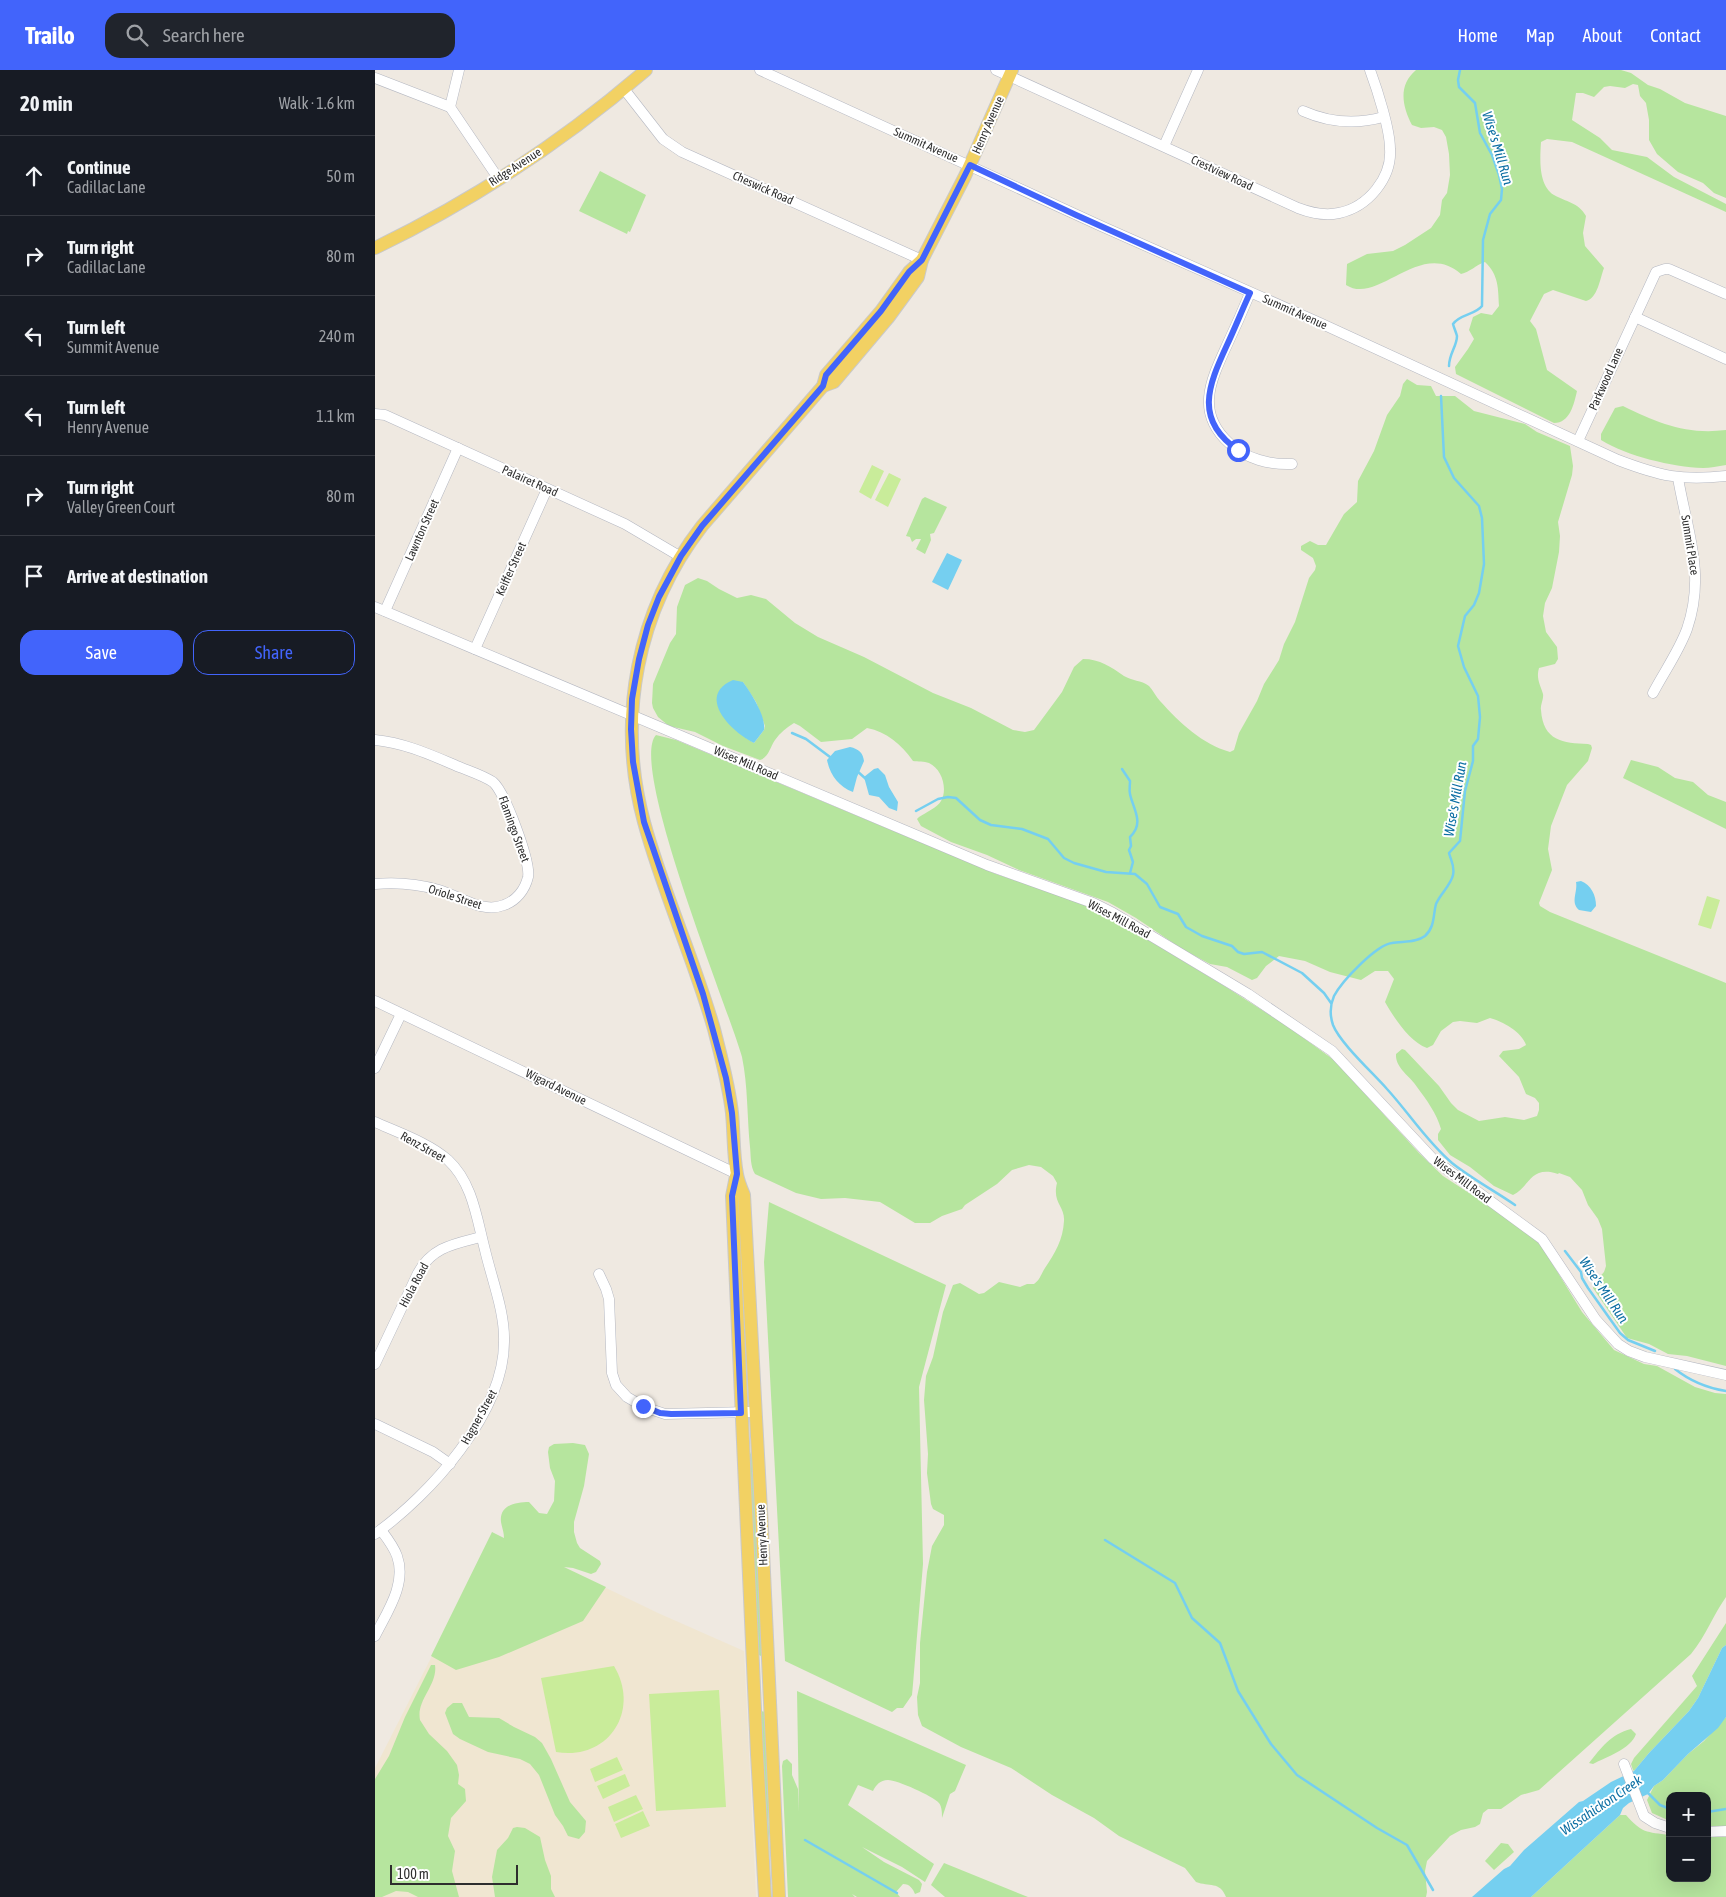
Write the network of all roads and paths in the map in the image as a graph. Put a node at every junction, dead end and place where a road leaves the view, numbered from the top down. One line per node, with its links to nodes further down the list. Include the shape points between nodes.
1 (459, 70): 10 (street)
2 (646, 70): 9 (main road, Ridge Avenue)
3 (760, 70): 14 (street, Summit Avenue)
4 (996, 70): 7 (street, Crestview Road)
5 (1198, 70): 13 (street)
6 (1370, 70): 12 (street, Crestview Road)
7 (1011, 73): 13 (street, Crestview Road); 14 (main road, Henry Avenue)
8 (375, 78): 10 (street)
9 (624, 89): 15 (main road, Ridge Avenue, via 576,127); 17 (street, Cheswick Road, via 663,139 682,152)
10 (450, 107): 15 (street)
11 (1303, 111): 12 (street, via 1319,118 1343,122)
12 (1383, 117): 13 (street, Crestview Road, via 1391,150 1386,173 1365,201 1340,213 1306,211)
13 (1164, 146)
14 (970, 165): 17 (main road, Henry Avenue); 18 (street, Summit Avenue)
15 (498, 178): 16 (main road, Ridge Avenue, via 440,216)
16 (375, 248)
17 (922, 260): 29 (main road, Henry Avenue, via 826,375 823,386 702,526)
18 (1250, 293): 23 (street, Summit Avenue); 25 (street, via 1212,379 1208,399 1211,414 1221,435 1238,450 1267,462)
19 (1726, 294): 20 (street, Parkwood Lane, via 1674,271 1659,270 1653,275)
20 (1635, 317): 21 (street); 23 (street, Parkwood Lane)
21 (1726, 359)
22 (375, 414): 24 (street, Palairet Road, via 385,415)
23 (1578, 441): 27 (street, Summit Avenue, via 1633,466)
24 (459, 448): 28 (street, Palairet Road); 30 (street, Lawnton Street)
25 (1293, 464)
26 (1726, 476): 27 (street, Summit Avenue)
27 (1678, 478): 32 (street, Summit Place, via 1695,567 1695,595 1684,637)
28 (547, 489): 29 (street, Palairet Road, via 630,526); 31 (street, Keiffer Street)
29 (681, 556): 33 (main road, Henry Avenue, via 648,625 635,679)
30 (380, 609): 31 (street, Wises Mill Road)
31 (475, 649): 33 (street, Wises Mill Road)
32 (1653, 693)
33 (631, 716): 41 (main road, Henry Avenue, via 633,762 640,803 648,836 718,1044 731,1106); 45 (street, Wises Mill Road, via 995,868 1103,907 1236,986 1332,1052 1433,1159 1542,1239 1596,1320 1618,1344 1645,1357)
34 (375, 740): 36 (street, Flamingo Street, via 417,749 488,779 498,787 505,798 528,869 523,889)
35 (375, 884): 36 (street, Oriole Street, via 425,887 484,907)
36 (506, 905)
37 (375, 1001): 38 (street, Wigard Avenue)
38 (401, 1014): 39 (street); 41 (street, Wigard Avenue)
39 (375, 1068)
40 (375, 1122): 42 (street, Renz Street, via 435,1150 455,1167 468,1189)
41 (737, 1174): 46 (main road, Henry Avenue, via 744,1195); 47 (main road, Henry Avenue, via 732,1196)
42 (481, 1237): 44 (street, Hiola Road, via 441,1249 425,1262); 49 (street, Hagner Street, via 503,1322 504,1353 491,1397)
43 (599, 1274): 47 (street, via 609,1299 614,1379 623,1394 644,1407 665,1414)
44 (375, 1364)
45 (1726, 1374)
46 (755, 1412): 47 (street); 57 (main road, Henry Avenue)
47 (741, 1413): 56 (main road, Henry Avenue)
48 (375, 1424): 49 (street, via 433,1452)
49 (450, 1464): 50 (street, Hagner Street, via 419,1498)
50 (378, 1532): 51 (street, via 397,1555 400,1579)
51 (375, 1636)
52 (1624, 1764): 53 (street, via 1640,1809 1648,1820)
53 (1666, 1827)
54 (1726, 1831): 55 (street)
55 (1711, 1832)
56 (765, 1897)
57 (779, 1897)

